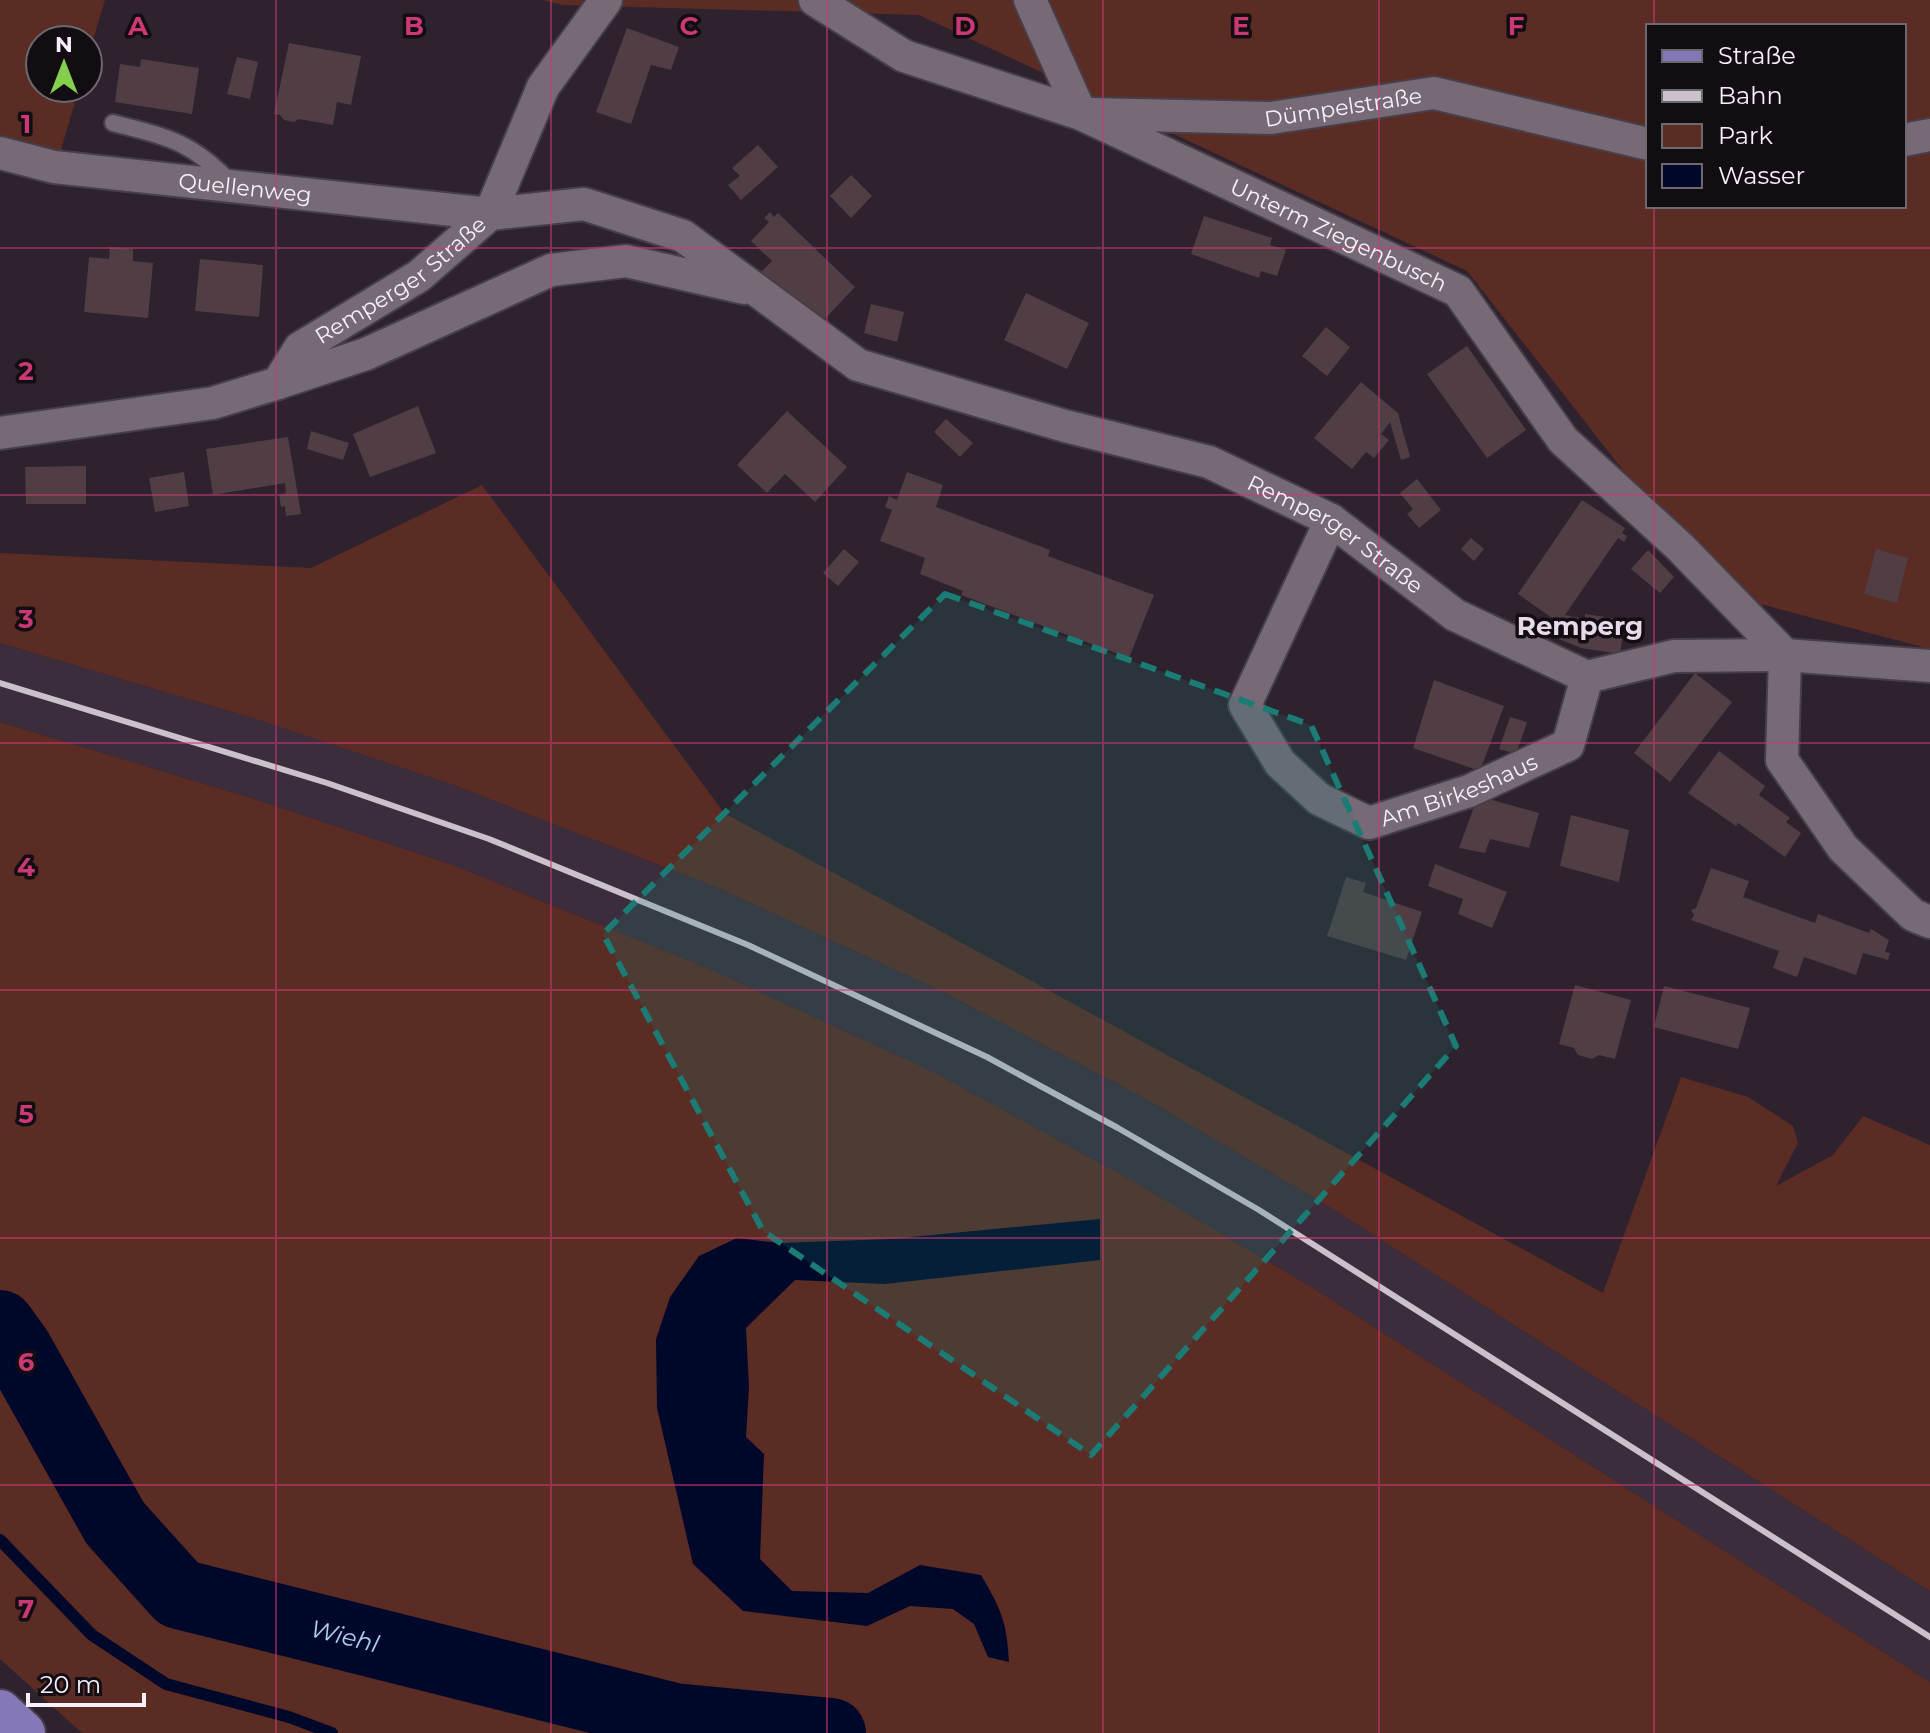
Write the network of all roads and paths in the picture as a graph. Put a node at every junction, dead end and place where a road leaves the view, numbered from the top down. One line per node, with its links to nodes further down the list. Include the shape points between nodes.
1 (606, 0): 11 (street, via 543,87)
2 (815, 0): 4 (street, Unterm Ziegenbusch, via 904,56)
3 (1030, 0): 4 (street)
4 (1081, 114): 8 (street, Dümpelstraße, via 1271,118 1434,93); 16 (street, Unterm Ziegenbusch, via 1458,291 1563,440 1680,547)
5 (113, 123): 10 (lane, via 178,140 213,164)
6 (1930, 135): 7 (street)
7 (1906, 140)
8 (1646, 144)
9 (0, 153): 10 (street, Quellenweg, via 54,167)
10 (234, 187): 11 (street, Quellenweg)
11 (490, 214): 12 (street, Remperger Straße, via 584,204 683,236); 13 (street, Remperger Straße, via 419,276 300,348)
12 (757, 291): 13 (street, Remperger Straße, via 626,261 551,270 366,354); 15 (street, Remperger Straße, via 858,365 1209,462)
13 (278, 383): 14 (street, Remperger Straße, via 213,403)
14 (0, 433)
15 (1331, 520): 18 (street, Remperger Straße, via 1455,615); 18 (street, Am Birkeshaus, via 1245,705 1280,763 1319,799 1369,823 1469,791 1568,745)
16 (1785, 655): 17 (street); 18 (street, via 1674,656); 19 (street, via 1782,760 1843,848 1913,915)
17 (1928, 668)
18 (1587, 677)
19 (1930, 922)
20 (0, 1712): 21 (main road)
21 (23, 1733)

